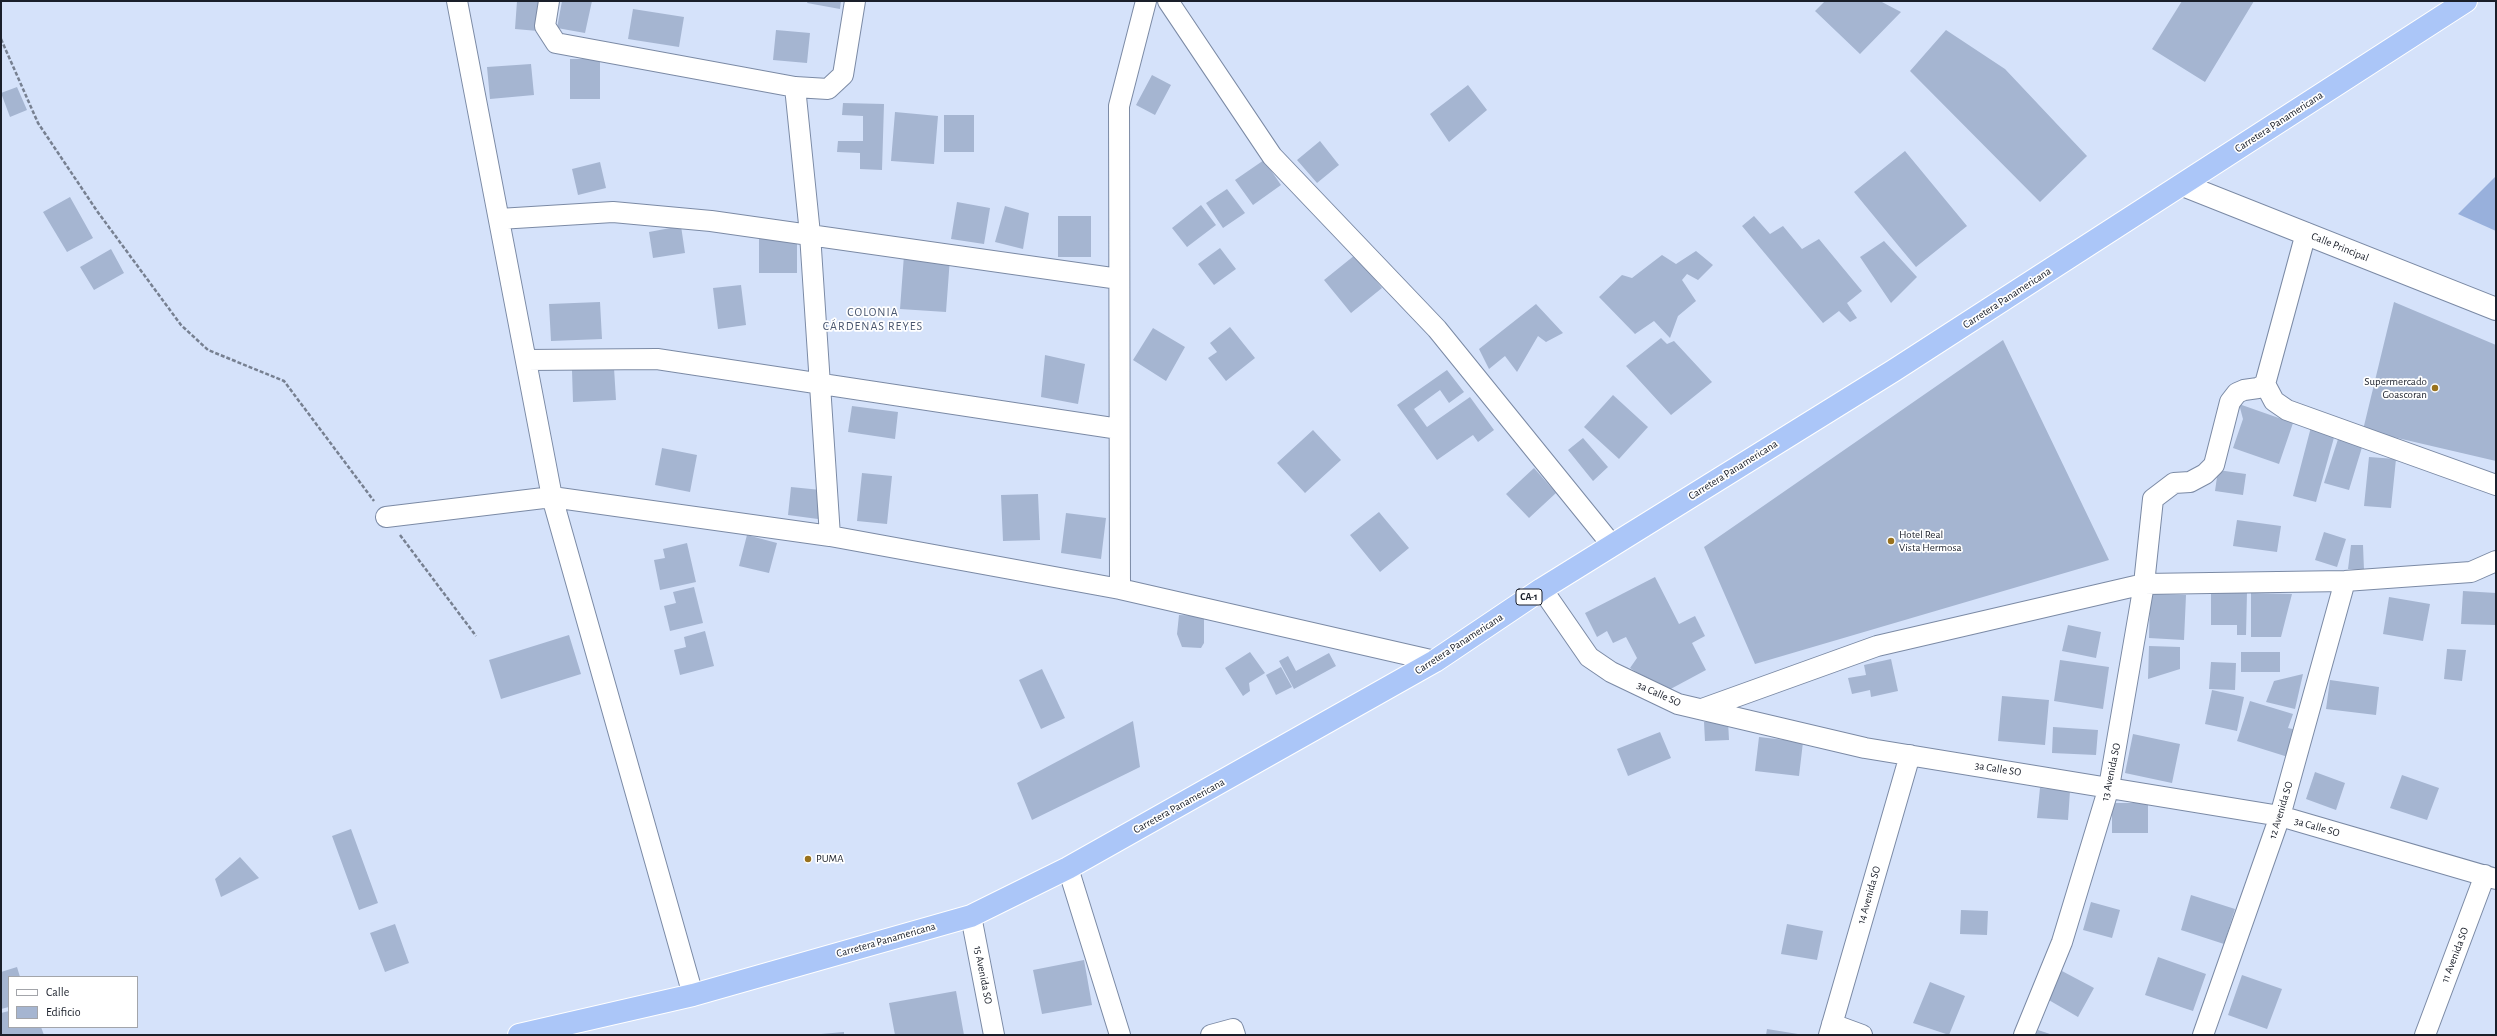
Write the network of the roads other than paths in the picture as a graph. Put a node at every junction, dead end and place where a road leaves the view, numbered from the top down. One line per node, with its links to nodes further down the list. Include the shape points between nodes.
1 (457, 1): 9 (street)
2 (549, 1): 7 (street, via 545,26 556,43)
3 (855, 1): 7 (street, via 843,75 828,89)
4 (1146, 1): 12 (street, via 1119,106)
5 (1168, 1): 22 (street, via 1272,156 1437,329)
6 (2466, 1): 8 (highway, Carretera Panamericana / CA-1)
7 (795, 87): 11 (street)
8 (2184, 185): 10 (street, Calle Principal); 22 (highway, Carretera Panamericana / CA-1, via 1893,371)
9 (499, 219): 11 (street, via 613,212); 14 (street)
10 (2306, 233): 13 (street, Calle Principal); 16 (street)
11 (810, 234): 12 (street); 15 (street)
12 (1119, 279): 17 (street)
13 (2496, 309)
14 (526, 360): 15 (street, via 657,360); 19 (street)
15 (820, 382): 17 (street); 21 (street)
16 (2265, 384): 18 (street, via 2274,400 2287,410); 25 (street, 13 Avenida SO, via 2237,393 2230,402 2214,465 2205,474 2190,482 2174,483 2153,499)
17 (1119, 429): 26 (street)
18 (2496, 485)
19 (552, 497): 20 (street); 21 (street); 36 (street)
20 (386, 517)
21 (830, 536): 26 (street)
22 (1612, 544): 27 (highway, Carretera Panamericana / CA-1)
23 (2496, 561): 24 (street, via 2471,572)
24 (2345, 581): 25 (street); 32 (street, 12 Avenida SO)
25 (2144, 584): 29 (street, via 1877,646); 31 (street, 13 Avenida SO)
26 (1120, 589): 28 (street)
27 (1542, 589): 28 (highway, Carretera Panamericana / CA-1); 29 (street, 3a Calle SO, via 1589,657 1611,672 1678,704)
28 (1435, 661): 33 (highway, Carretera Panamericana / CA-1)
29 (1702, 709): 30 (street, 3a Calle SO, via 1865,748)
30 (1910, 755): 31 (street, 3a Calle SO); 37 (street, 14 Avenida SO)
31 (2109, 787): 32 (street, 3a Calle SO); 44 (street, 13 Avenida SO, via 2062,942)
32 (2280, 816): 34 (street, 3a Calle SO); 45 (street, 12 Avenida SO)
33 (1068, 868): 35 (highway, Carretera Panamericana / CA-1); 40 (street)
34 (2491, 877): 46 (street, 11 Avenida SO)
35 (971, 916): 36 (highway, Carretera Panamericana / CA-1); 39 (street, 15 Avenida SO)
36 (693, 995): 38 (highway, Carretera Panamericana / CA-1)
37 (1830, 1030): 43 (street)
38 (519, 1035)
39 (994, 1035)
40 (1120, 1035)
41 (1211, 1035): 42 (street, via 1233,1029)
42 (1235, 1035)
43 (1862, 1035)
44 (2024, 1035)
45 (2203, 1035)
46 (2425, 1035)

